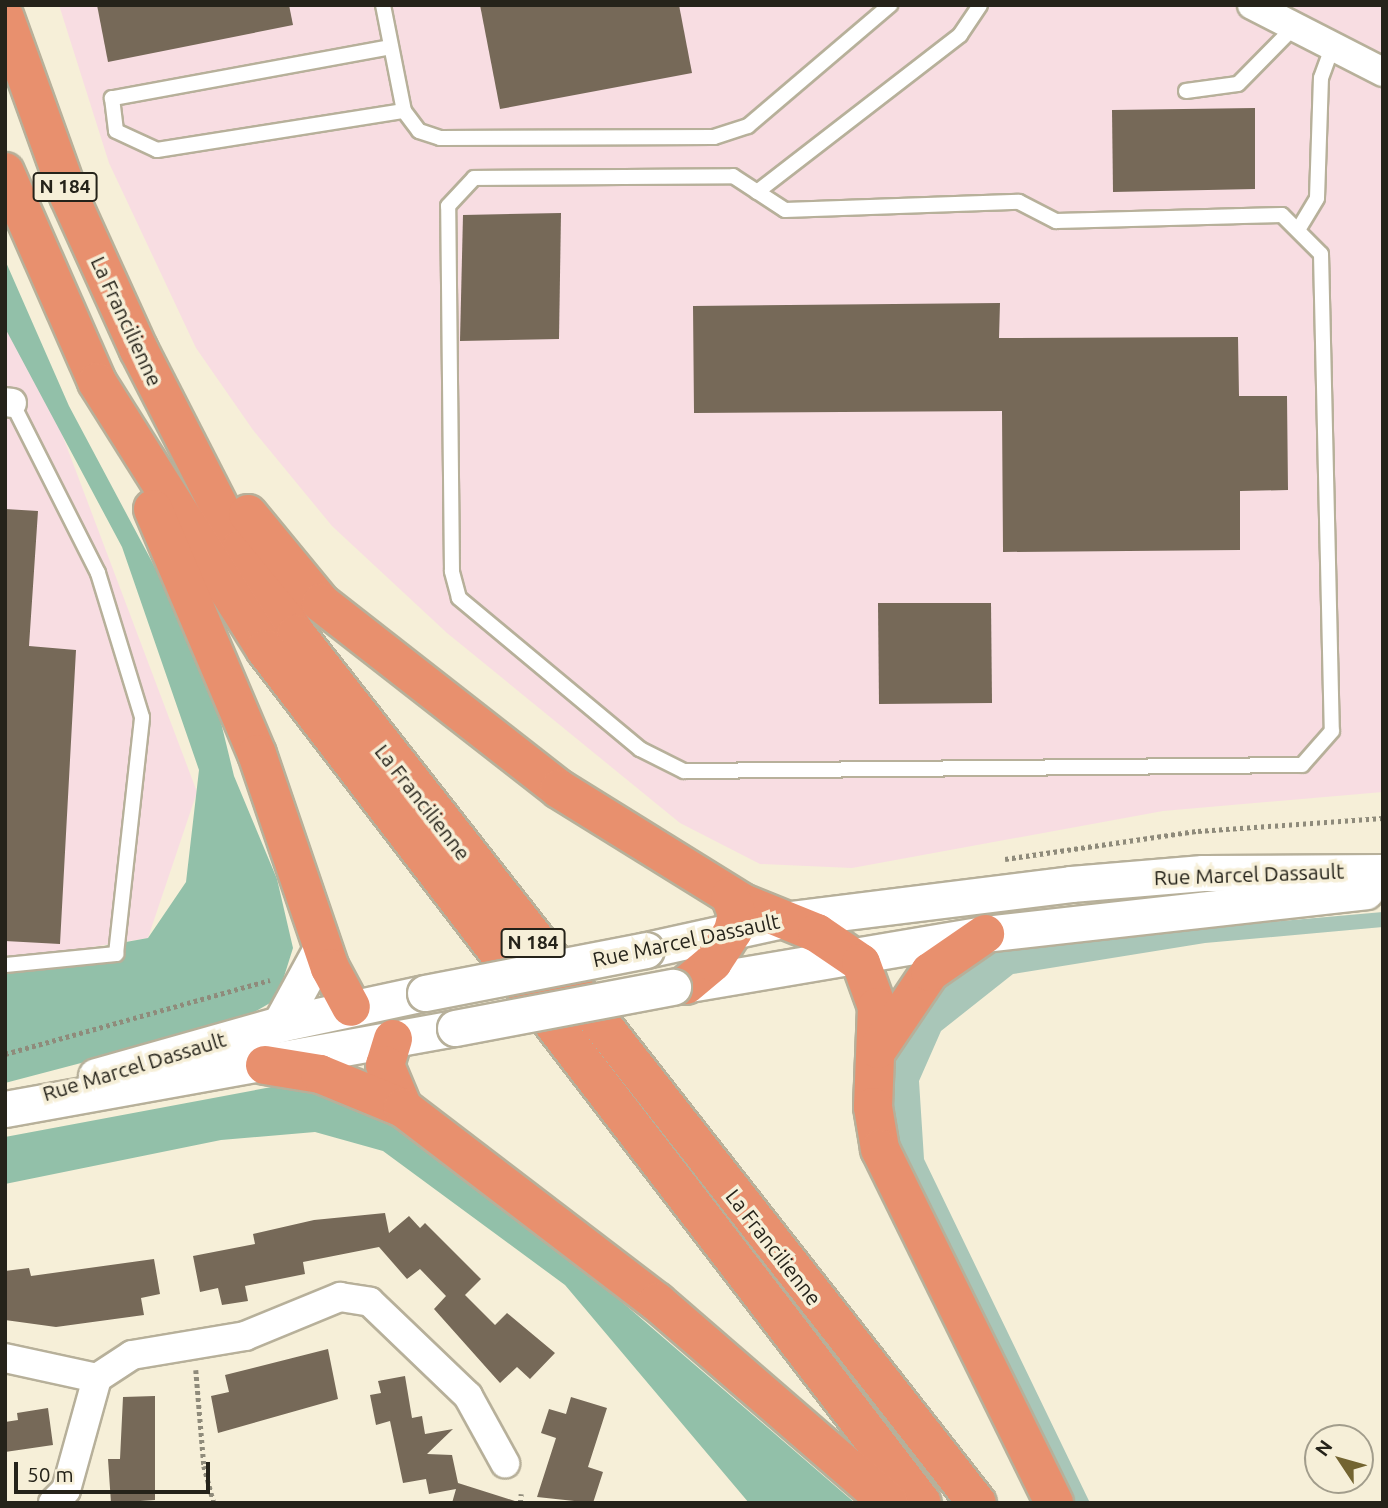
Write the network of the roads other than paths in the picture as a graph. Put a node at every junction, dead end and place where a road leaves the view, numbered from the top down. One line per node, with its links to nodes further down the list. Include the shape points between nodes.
1 (383, 5): 7 (lane)
2 (890, 5): 11 (lane, via 748,126 714,136 440,138 419,131)
3 (981, 5): 13 (lane, via 960,35)
4 (1252, 5): 6 (street)
5 (5, 18): 15 (highway, La Francilienne / N 184, via 68,196)
6 (1292, 29): 8 (street); 10 (lane, via 1238,84)
7 (391, 47): 11 (lane); 11 (lane, via 112,98 116,131 157,150)
8 (1331, 50): 9 (street); 14 (lane, via 1321,78 1317,198)
9 (1383, 72)
10 (1186, 91)
11 (404, 111)
12 (5, 172): 16 (highway, La Francilienne / N 184)
13 (757, 192): 14 (lane, via 785,210 1019,202 1056,221 1282,215); 14 (lane, via 733,176 474,178 448,206 452,571 459,598 640,750 684,771 1302,765 1332,732 1321,254)
14 (1298, 230)
15 (139, 350): 20 (highway, via 266,540 321,603 559,789); 40 (highway, La Francilienne / N 184, via 242,549 296,634)
16 (97, 382): 23 (highway, via 257,754); 39 (highway, La Francilienne / N 184, via 265,649)
17 (9, 403): 25 (lane, via 98,573 142,717 116,954)
18 (1383, 872): 21 (street, Rue Marcel Dassault, via 1143,877)
19 (1383, 889): 22 (street, Rue Marcel Dassault)
20 (731, 913): 21 (highway); 26 (highway, via 713,962); 27 (street, Rue Marcel Dassault, bridge, via 646,950)
21 (782, 920): 24 (highway)
22 (985, 934): 24 (street, Rue Marcel Dassault); 30 (highway, via 929,972)
23 (322, 947): 27 (highway); 28 (street)
24 (855, 957): 26 (street, Rue Marcel Dassault); 30 (highway, via 875,993)
25 (5, 965)
26 (679, 986): 29 (street, Rue Marcel Dassault, bridge)
27 (351, 1007): 28 (street, Rue Marcel Dassault); 29 (street)
28 (279, 1024): 32 (street, Rue Marcel Dassault)
29 (393, 1039): 31 (street, Rue Marcel Dassault); 33 (highway, via 387,1077)
30 (878, 1049): 41 (highway, via 873,1107 880,1150)
31 (265, 1065): 32 (street, Rue Marcel Dassault); 33 (highway, via 320,1074)
32 (5, 1107)
33 (403, 1108): 38 (highway, via 657,1302)
34 (5, 1358): 35 (street)
35 (97, 1378): 36 (street, via 132,1355 245,1336 340,1297 370,1302 468,1396); 37 (street, via 66,1490)
36 (505, 1463)
37 (53, 1503)
38 (889, 1503)
39 (922, 1503)
40 (977, 1503)
41 (1054, 1503)

